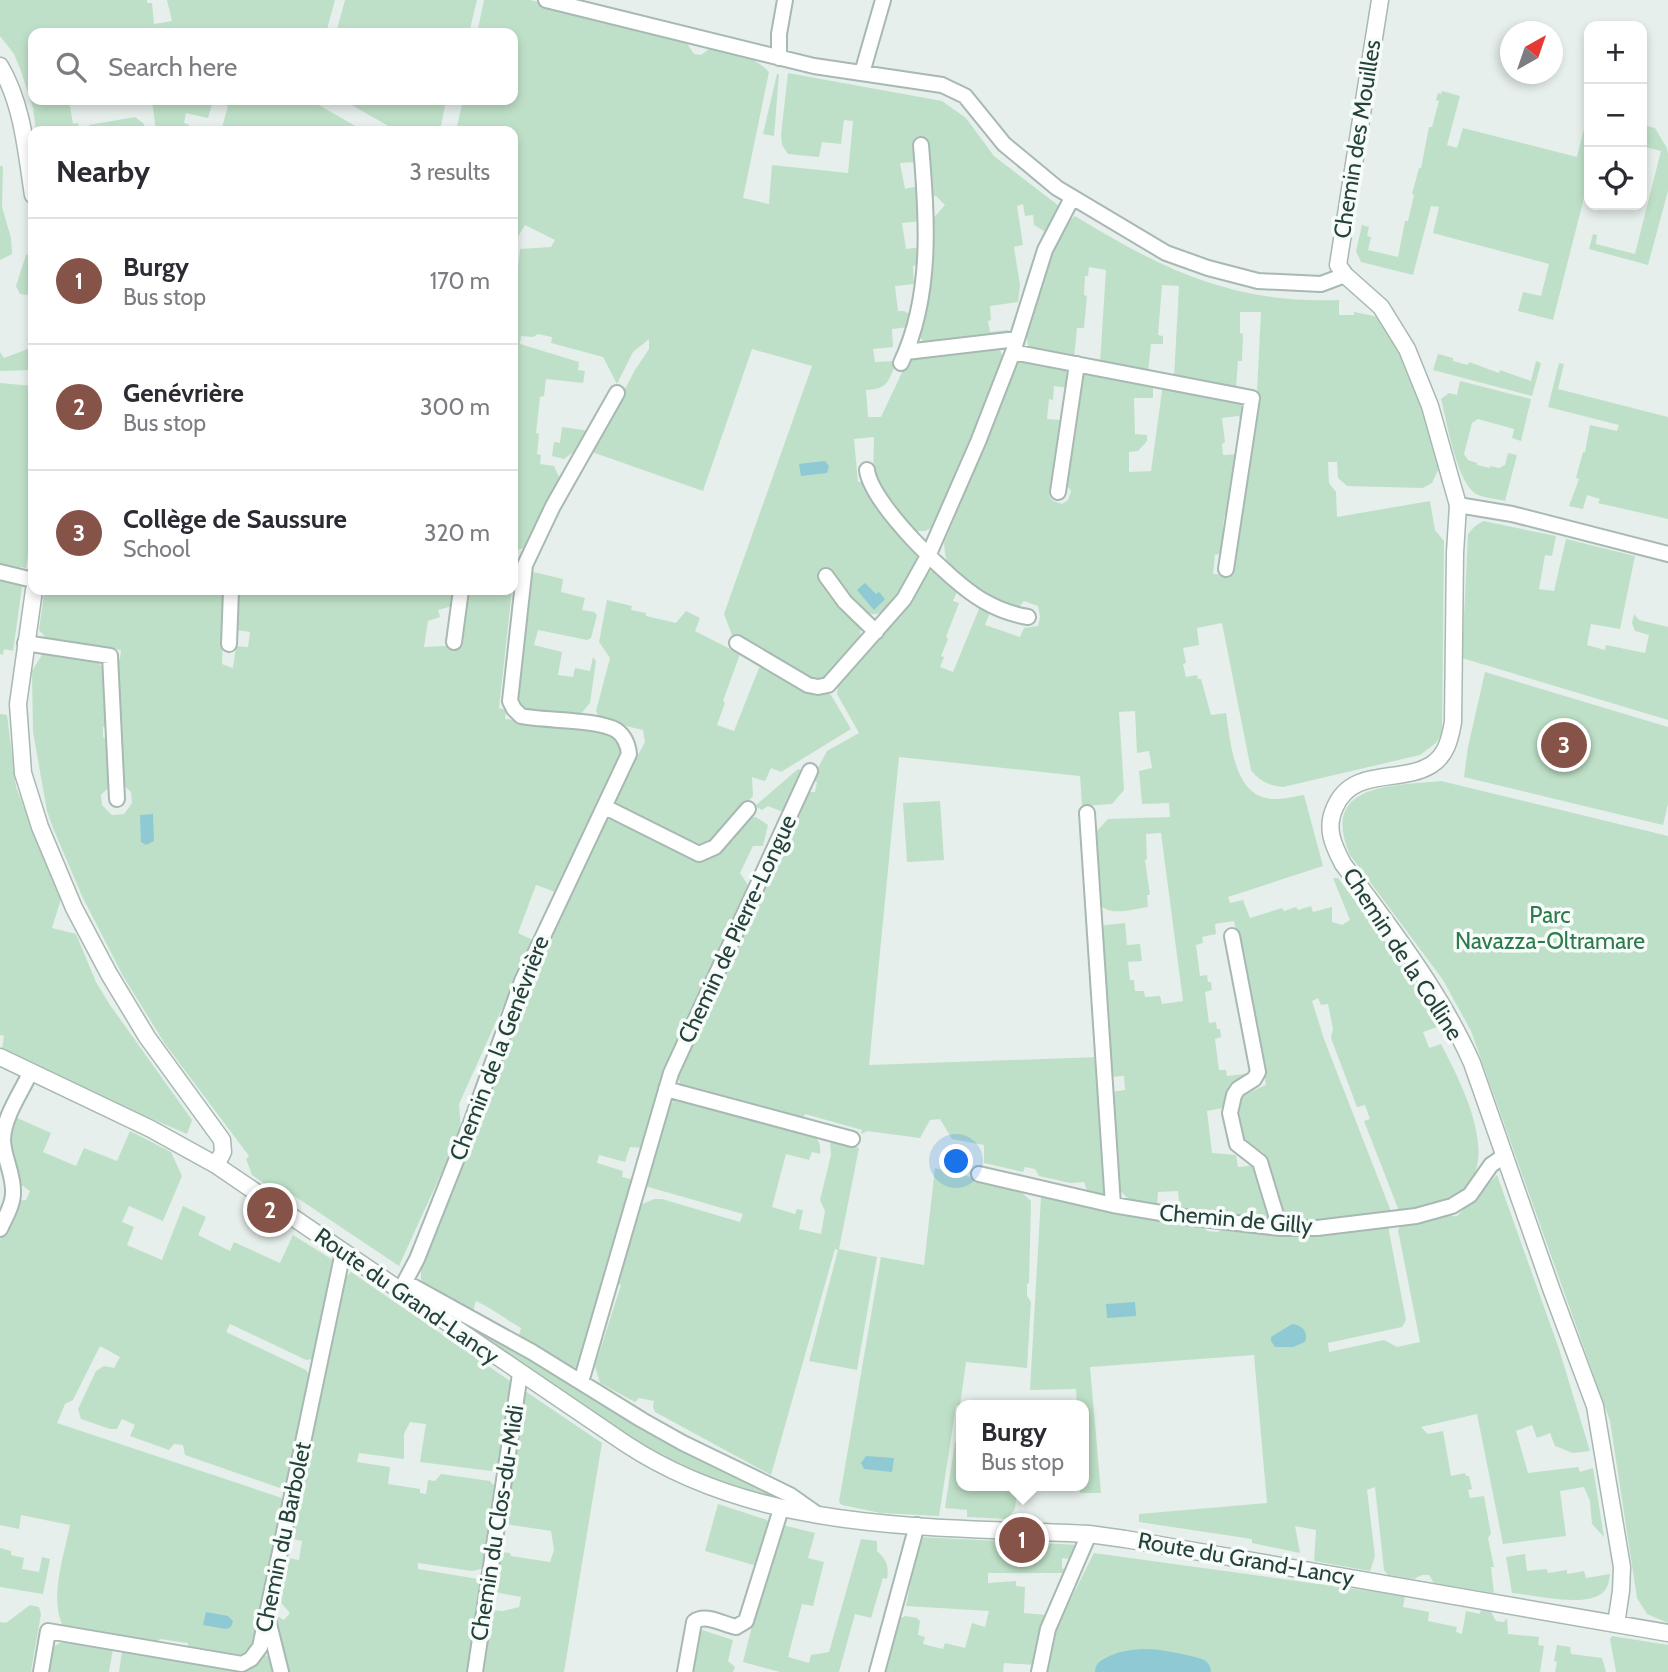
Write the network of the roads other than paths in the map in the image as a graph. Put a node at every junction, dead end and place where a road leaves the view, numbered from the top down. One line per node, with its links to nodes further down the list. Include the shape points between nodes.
1 (547, 0): 5 (street)
2 (785, 0): 5 (street)
3 (883, 0): 7 (street)
4 (1380, 0): 11 (street, Chemin des Mouilles, via 1338,258)
5 (779, 58): 7 (street)
6 (0, 66): 9 (street, via 20,113)
7 (862, 73): 10 (street, via 956,90 978,109 1004,144)
8 (921, 145): 12 (street, via 926,264 904,357)
9 (28, 163)
10 (1072, 198): 11 (street, via 1153,247 1220,272 1293,284 1321,284); 12 (street, via 1045,250)
11 (1345, 275): 17 (street, Chemin de la Colline, via 1381,307 1407,349 1430,406)
12 (1015, 345): 13 (street); 18 (street)
13 (1077, 364): 16 (street); 20 (street, via 1252,398)
14 (617, 393): 35 (street, Chemin de la Genévrière, via 525,565 510,701 521,716 589,723 616,730 624,737 629,754)
15 (867, 470): 18 (street, via 871,486 888,510)
16 (1058, 492)
17 (1458, 505): 19 (street, via 1512,514); 43 (street, Chemin de la Colline, via 1449,742 1439,758 1423,769 1354,785 1336,803 1330,832 1343,864 1418,969 1466,1049)
18 (929, 554): 27 (street, via 979,599 1006,613); 28 (street, via 904,599)
19 (1668, 554)
20 (1226, 569)
21 (0, 572): 23 (street)
22 (826, 576): 28 (street)
23 (28, 579)
24 (33, 595): 30 (street)
25 (231, 595): 32 (street)
26 (460, 595): 29 (street)
27 (1028, 617)
28 (876, 632): 31 (street, via 828,685 818,687)
29 (454, 642)
30 (25, 643): 34 (street, via 110,656); 44 (street, via 19,734 23,773 40,827 74,908 115,985 222,1140 223,1152)
31 (737, 643)
32 (229, 644)
33 (810, 771): 41 (street, Chemin de Pierre-Longue)
34 (117, 799)
35 (605, 807): 36 (street, via 699,853 715,847); 50 (street, Chemin de la Genévrière, via 522,981 471,1124)
36 (748, 809)
37 (1087, 813): 46 (street)
38 (1232, 936): 47 (street, via 1258,1072 1238,1089 1230,1113 1237,1144 1260,1162)
39 (0, 1057): 40 (street, Route du Grand-Lancy)
40 (30, 1073): 44 (street, Route du Grand-Lancy); 48 (street, via 4,1132 13,1190)
41 (666, 1089): 42 (street); 52 (street, Chemin de Pierre-Longue)
42 (852, 1139)
43 (1504, 1156): 47 (street, Chemin de Gilly, via 1466,1198 1439,1211 1317,1228); 58 (street, Chemin de la Colline, via 1598,1419 1622,1567)
44 (216, 1165): 49 (street, Route du Grand-Lancy)
45 (979, 1174): 46 (street, Chemin de Gilly)
46 (1113, 1205): 47 (street, Chemin de Gilly)
47 (1280, 1228)
48 (0, 1229)
49 (343, 1252): 50 (street, Route du Grand-Lancy); 57 (street, Chemin du Barbolet)
50 (402, 1287): 51 (street, Route du Grand-Lancy); 52 (street, Route du Grand-Lancy, via 436,1298)
51 (520, 1374): 53 (street, Route du Grand-Lancy, via 650,1460 708,1486); 62 (street, Chemin du Clos-du-Midi)
52 (581, 1382): 54 (street, Route du Grand-Lancy, via 683,1443 790,1494)
53 (780, 1509): 54 (street, Route du Grand-Lancy); 63 (street, via 746,1621 736,1627 698,1618)
54 (821, 1517): 55 (street, Route du Grand-Lancy)
55 (917, 1525): 56 (street, Route du Grand-Lancy); 64 (street)
56 (1089, 1534): 58 (street, Route du Grand-Lancy); 65 (street, via 1048,1629)
57 (267, 1615): 60 (street, Chemin du Barbolet, via 260,1647 242,1664 48,1631); 61 (street)
58 (1616, 1624): 59 (street, Route du Grand-Lancy)
59 (1668, 1633)
60 (41, 1672)
61 (281, 1672)
62 (475, 1672)
63 (685, 1672)
64 (877, 1672)
65 (1039, 1672)

